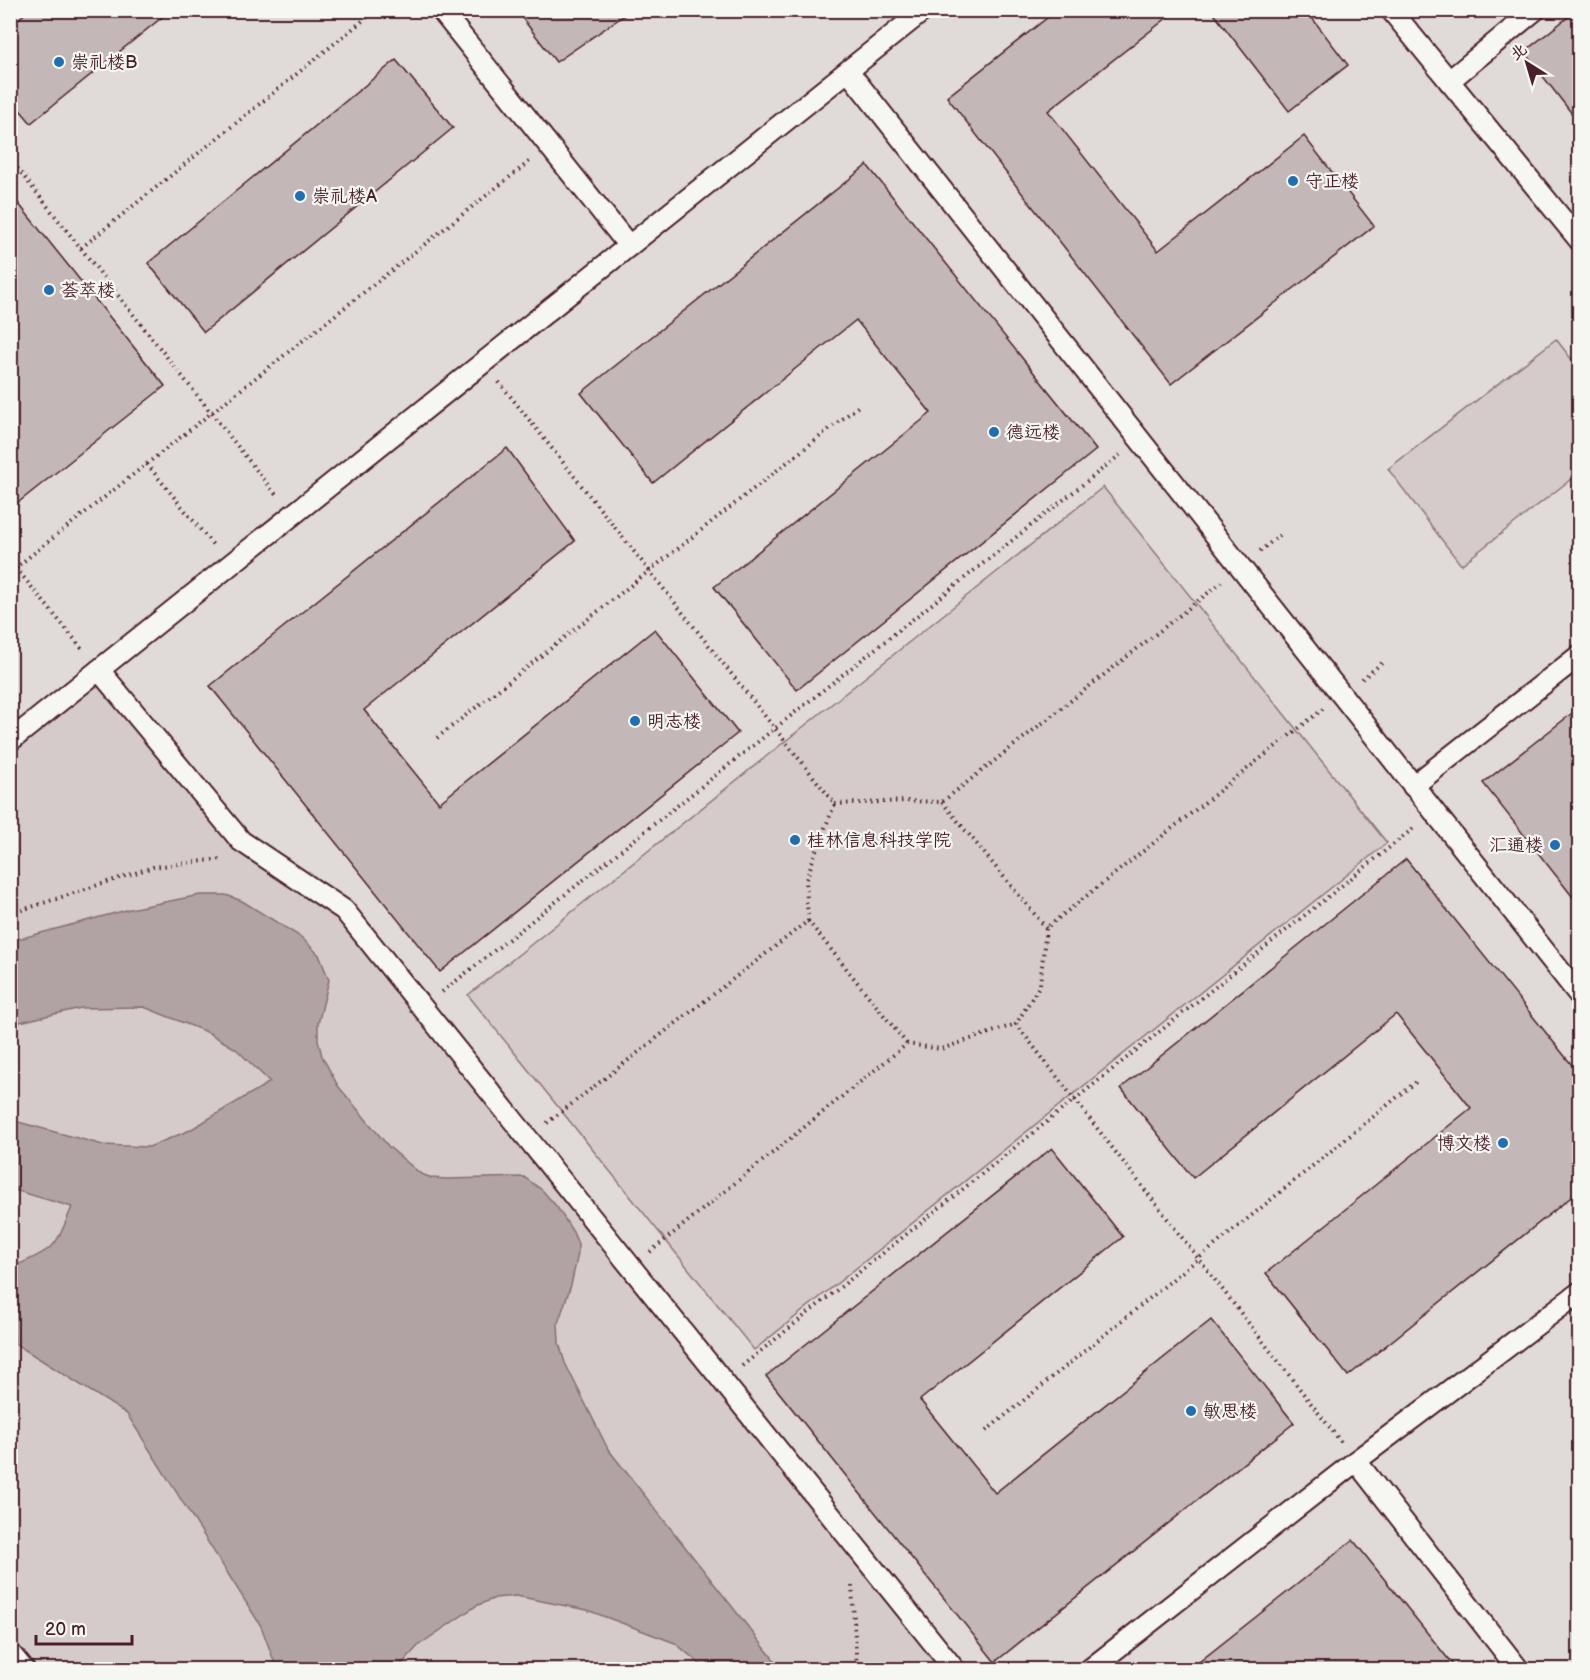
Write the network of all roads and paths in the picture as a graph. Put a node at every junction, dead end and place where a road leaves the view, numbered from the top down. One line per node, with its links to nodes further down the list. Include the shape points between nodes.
1 (376, 10): 12 (path)
2 (441, 10): 8 (lane)
3 (924, 10): 6 (lane)
4 (1391, 10): 7 (lane)
5 (1535, 10): 7 (lane)
6 (848, 71): 11 (lane); 16 (lane)
7 (1449, 81): 10 (lane)
8 (549, 146): 11 (lane); 15 (path)
9 (10, 159): 12 (path)
10 (1580, 241)
11 (629, 246): 13 (lane)
12 (81, 248): 15 (path)
13 (483, 362): 18 (lane); 23 (path)
14 (860, 405): 23 (path)
15 (212, 413): 17 (path); 18 (path)
16 (1140, 440): 21 (lane); 29 (path)
17 (147, 464): 20 (path); 22 (path)
18 (293, 515): 20 (lane)
19 (1281, 534): 21 (path)
20 (230, 565): 27 (lane)
21 (1240, 567): 28 (lane); 33 (path)
22 (16, 568): 24 (path); 27 (path)
23 (649, 570): 29 (path); 30 (path)
24 (10, 572)
25 (1580, 655): 32 (lane)
26 (1382, 663): 28 (path)
27 (99, 669): 31 (lane); 36 (lane, via 241,841)
28 (1341, 695): 32 (lane); 39 (path)
29 (775, 728): 34 (path); 41 (path)
30 (436, 738)
31 (10, 741)
32 (1413, 786): 35 (lane)
33 (942, 802): 34 (path); 39 (path)
34 (835, 804): 38 (path, via 806,880)
35 (1434, 812): 40 (lane); 45 (path)
36 (261, 854): 37 (path, via 153,867); 41 (lane, via 344,910)
37 (10, 914)
38 (808, 921): 43 (path); 46 (path)
39 (1046, 928): 42 (path, via 1040,985)
40 (1580, 996)
41 (422, 1007): 46 (lane)
42 (1016, 1024): 43 (path, via 940,1049); 45 (path)
43 (907, 1044): 48 (path)
44 (1416, 1082): 47 (path)
45 (1075, 1100): 47 (path); 50 (path)
46 (528, 1139): 48 (lane)
47 (1199, 1259): 51 (path); 52 (path)
48 (631, 1267): 50 (lane)
49 (1580, 1292): 52 (lane)
50 (723, 1382): 57 (lane)
51 (986, 1431)
52 (1356, 1461): 58 (lane); 59 (lane)
53 (851, 1581): 56 (path)
54 (10, 1653): 55 (lane)
55 (24, 1670)
56 (857, 1670)
57 (955, 1670)
58 (1089, 1670)
59 (1519, 1670)

